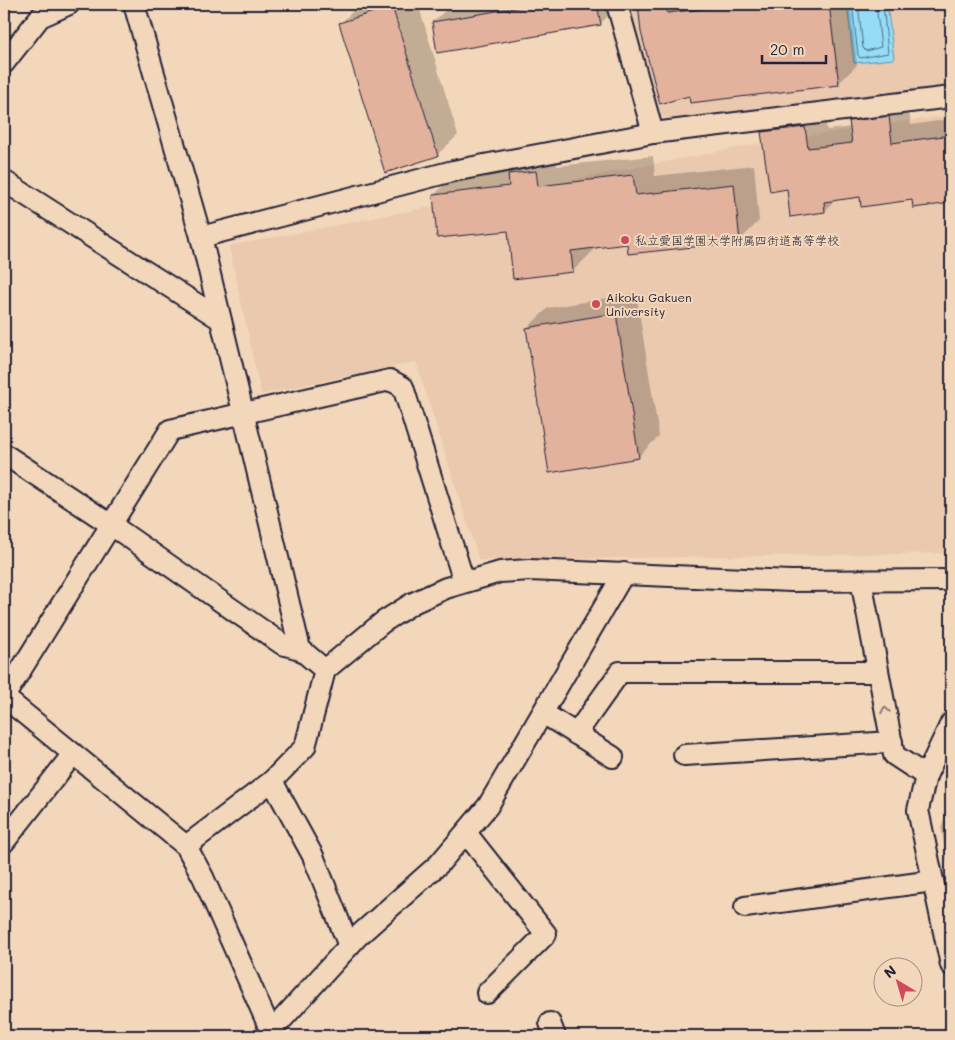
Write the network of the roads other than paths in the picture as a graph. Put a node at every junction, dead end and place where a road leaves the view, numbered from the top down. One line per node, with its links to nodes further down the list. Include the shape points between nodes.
1 (69, 4): 4 (street, via 40,17)
2 (134, 4): 8 (street)
3 (617, 4): 6 (street)
4 (4, 63)
5 (951, 97): 6 (street)
6 (654, 133): 8 (street, via 454,171)
7 (4, 181): 9 (street)
8 (201, 237): 9 (street)
9 (220, 319): 10 (street)
10 (242, 413): 12 (street, via 170,430); 16 (street, via 390,380 402,387); 17 (street)
11 (4, 454): 12 (street)
12 (110, 524): 17 (street, via 282,644); 20 (street)
13 (624, 573): 14 (street, via 791,581); 16 (street, via 529,570 500,572); 21 (street)
14 (861, 580): 15 (street); 19 (street)
15 (951, 580)
16 (464, 582): 18 (street, via 413,603 383,622)
17 (300, 649): 18 (street)
18 (325, 670): 29 (street, via 305,747)
19 (878, 672): 23 (street, via 620,672); 24 (street, one-way to 19)
20 (4, 697): 25 (street)
21 (542, 713): 23 (street); 30 (street, via 488,806)
22 (951, 723): 28 (street)
23 (576, 734): 27 (street)
24 (892, 742): 26 (street); 28 (street, via 894,755)
25 (73, 754): 31 (street); 32 (street)
26 (684, 755)
27 (613, 757)
28 (926, 776): 33 (street, via 918,810)
29 (272, 781): 32 (street); 35 (street, via 313,856)
30 (466, 833): 35 (street, via 439,864); 37 (street, via 546,934)
31 (4, 842)
32 (186, 846): 38 (street, via 203,877)
33 (933, 881): 34 (street); 36 (street)
34 (745, 907)
35 (349, 946): 38 (street)
36 (951, 965)
37 (487, 993)
38 (270, 1034)

